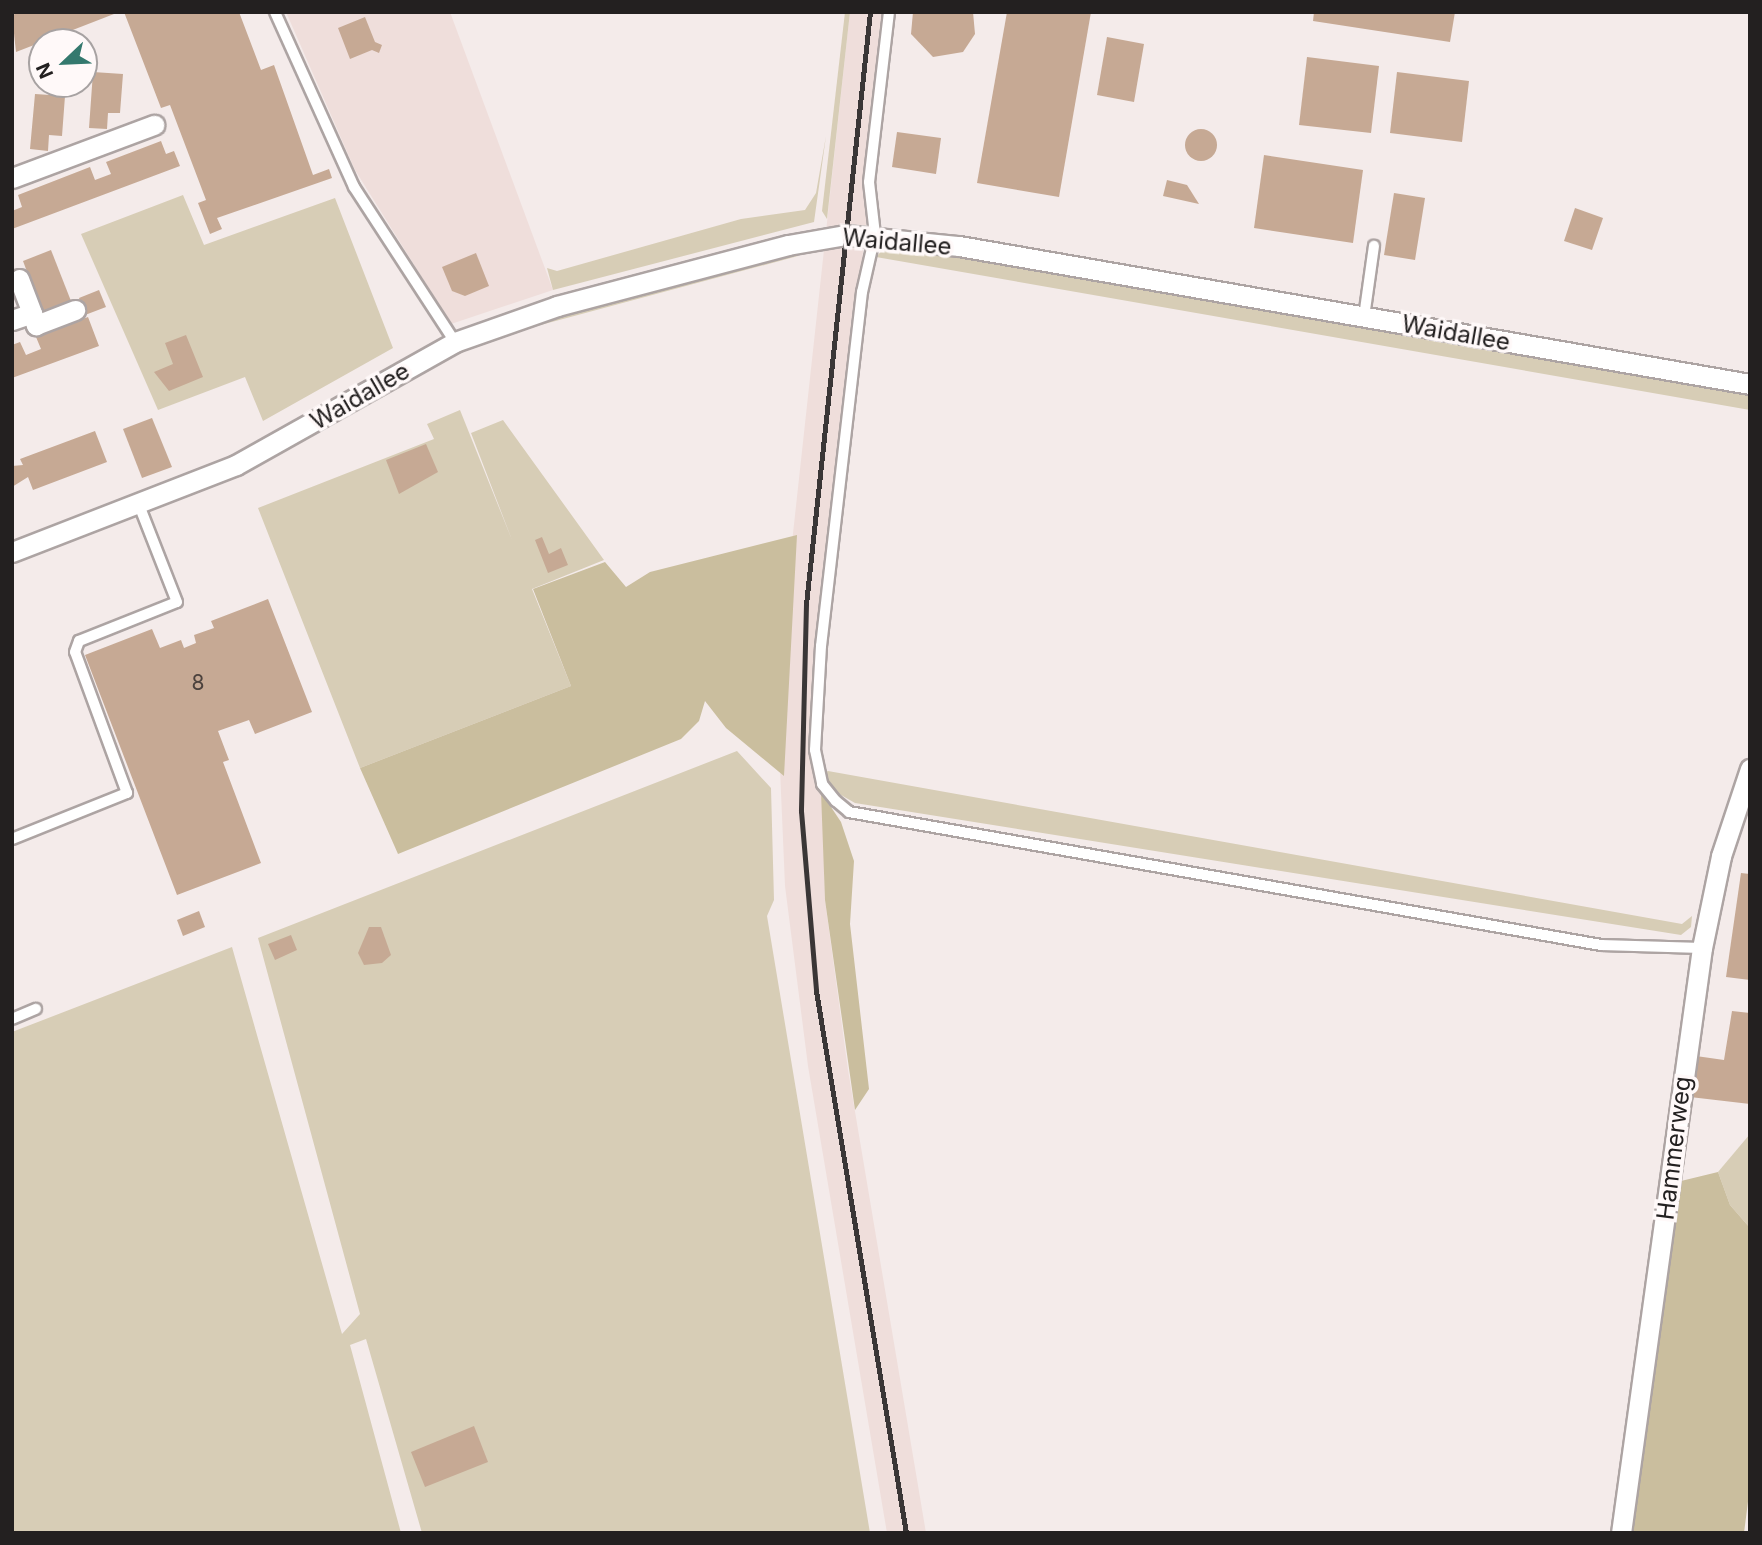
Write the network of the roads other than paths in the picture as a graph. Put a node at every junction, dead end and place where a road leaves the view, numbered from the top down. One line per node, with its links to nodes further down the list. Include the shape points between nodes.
1 (275, 12): 12 (lane, via 354,187)
2 (889, 12): 5 (lane, via 869,182)
3 (154, 125): 4 (street)
4 (12, 178)
5 (875, 235): 10 (street, Waidallee); 12 (street, Waidallee, via 788,245 557,306); 18 (lane, via 856,333 821,646 816,750 822,784 836,801 849,812 1601,945)
6 (1374, 246): 10 (lane)
7 (19, 279): 9 (street)
8 (75, 310): 9 (street, via 36,325)
9 (32, 313): 11 (street)
10 (1364, 317): 13 (street, Waidallee)
11 (12, 320)
12 (455, 342): 14 (street, Waidallee, via 236,465)
13 (1750, 384)
14 (139, 505): 15 (street, Waidallee); 17 (lane, via 177,603 79,641 79,666 127,793)
15 (12, 552)
16 (1750, 769): 18 (street, Hammerweg, via 1721,856)
17 (12, 839)
18 (1702, 948): 21 (street, Hammerweg)
19 (36, 1009): 20 (lane)
20 (12, 1019)
21 (1621, 1533)

